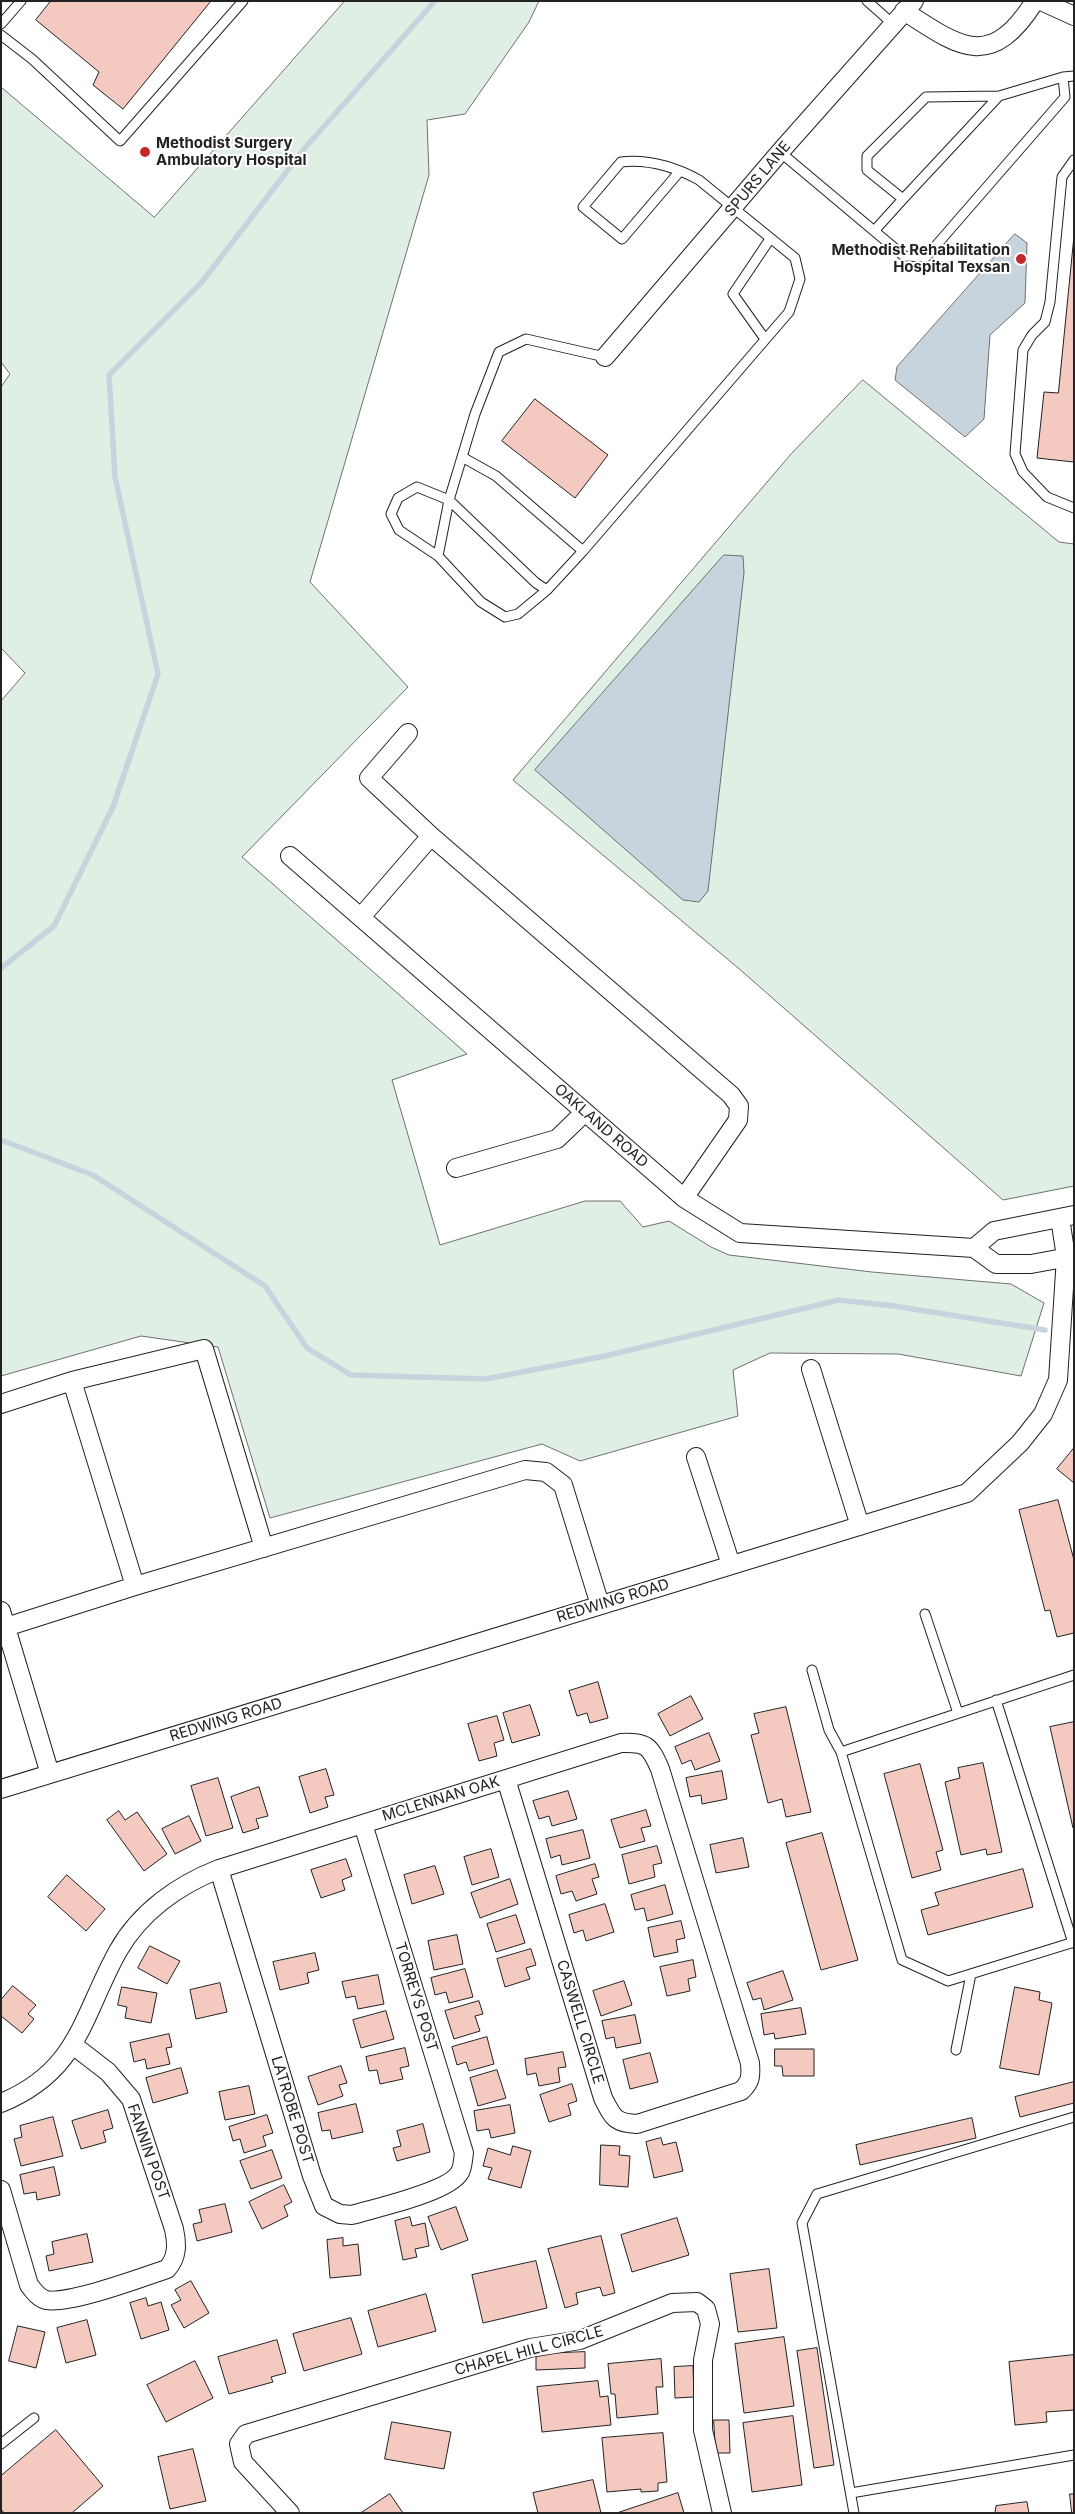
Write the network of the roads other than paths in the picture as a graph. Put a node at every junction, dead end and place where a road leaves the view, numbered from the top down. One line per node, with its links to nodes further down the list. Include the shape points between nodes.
1 (21, 1): 8 (lane)
2 (242, 1): 9 (lane, via 120,140 32,59)
3 (867, 1): 6 (lane)
4 (1035, 1): 6 (street, via 1010,34 992,45 974,48)
5 (1041, 1): 7 (street)
6 (904, 12): 13 (street, SPURS LANE)
7 (1074, 16)
8 (1, 24)
9 (1, 35)
10 (1074, 76): 11 (lane)
11 (1063, 77): 12 (lane); 18 (lane, via 1065,97 926,257 904,256)
12 (999, 96): 16 (lane); 16 (lane, via 926,97 867,156 867,170)
13 (780, 152): 17 (street, SPURS LANE); 18 (lane)
14 (1074, 160): 24 (lane, via 1062,177 1050,302 1045,322 1032,334 1023,350 1015,454 1023,472 1047,497)
15 (680, 171): 15 (lane, via 635,160 621,162 583,207 622,240); 17 (lane, via 699,180)
16 (903, 199): 18 (lane)
17 (733, 209): 19 (lane); 21 (street, SPURS LANE)
18 (875, 230)
19 (770, 238): 20 (lane, via 732,294); 20 (lane, via 794,258 800,279 789,312)
20 (765, 339): 25 (lane)
21 (605, 357): 22 (lane, via 526,339 500,352)
22 (462, 457): 23 (lane); 25 (lane, via 496,476)
23 (449, 500): 26 (lane); 26 (lane, via 417,487 398,498 391,514 399,530); 27 (lane)
24 (1074, 508)
25 (583, 551): 27 (lane)
26 (438, 556): 27 (lane, via 481,602 505,617 518,614)
27 (547, 590)
28 (408, 733): 29 (street, via 369,778)
29 (431, 836): 31 (street); 34 (street, via 731,1095 739,1106 738,1120)
30 (290, 856): 31 (street, OAKLAND ROAD)
31 (361, 918): 32 (street, OAKLAND ROAD)
32 (585, 1112): 33 (street, via 557,1138); 34 (street, OAKLAND ROAD)
33 (456, 1168)
34 (684, 1198): 36 (street, OAKLAND ROAD, via 740,1233)
35 (1067, 1216): 36 (street, via 994,1231); 37 (street, REDWING ROAD)
36 (974, 1248): 37 (street, via 996,1264 1031,1264)
37 (1070, 1256): 42 (street, REDWING ROAD, via 1058,1380 1043,1414 1020,1443 967,1493)
38 (811, 1369): 42 (street)
39 (72, 1381): 40 (street); 43 (street, via 204,1349); 45 (street)
40 (1, 1404)
41 (696, 1456): 44 (street)
42 (860, 1526): 44 (street, REDWING ROAD)
43 (264, 1548): 45 (street); 46 (street, via 525,1470 546,1472 563,1485)
44 (731, 1565): 46 (street, REDWING ROAD)
45 (135, 1586): 48 (street)
46 (600, 1605): 54 (street, REDWING ROAD)
47 (925, 1614): 52 (lane)
48 (4, 1619): 54 (street)
49 (812, 1670): 53 (lane, via 829,1730)
50 (1074, 1675): 51 (lane)
51 (996, 1700): 52 (lane); 59 (lane)
52 (958, 1713): 53 (lane)
53 (841, 1752): 60 (lane, via 902,1960 948,1982)
54 (50, 1774): 56 (street, REDWING ROAD)
55 (506, 1779): 57 (street, MCLENNAN OAK); 63 (street, MCLENNAN OAK, via 621,1743 637,1743 652,1750 750,2063); 63 (street, CASWELL CIRCLE, via 604,2098 613,2118 624,2124 654,2120 741,2091 749,2085)
56 (1, 1789)
57 (363, 1824): 58 (street, MCLENNAN OAK); 66 (street, TORREYS POST, via 464,2153)
58 (219, 1869): 61 (street, MCLENNAN OAK, via 179,1887 155,1906 133,1931 118,1951); 66 (street, LATROBE POST, via 312,2176 324,2206 340,2214 352,2215 441,2187)
59 (1073, 1943): 60 (lane)
60 (971, 1974): 62 (lane)
61 (73, 2045): 64 (street, MCLENNAN OAK, via 41,2081 23,2094); 67 (street, FANNIN POST, via 108,2072 131,2099 174,2229 173,2262 168,2269 94,2292 46,2300 38,2297 29,2285)
62 (956, 2050)
63 (751, 2078)
64 (1, 2103)
65 (1074, 2117): 71 (lane, via 817,2194 802,2224)
66 (461, 2171)
67 (1, 2190)
68 (34, 2418): 69 (lane)
69 (1, 2444)
70 (1074, 2455): 71 (lane)
71 (851, 2493): 74 (lane)
72 (290, 2513): 73 (street, CHAPEL HILL CIRCLE, via 243,2462 239,2444 246,2434 530,2348 580,2340 620,2326 661,2306 684,2301 697,2302 706,2309 710,2324 703,2360 703,2430)
73 (722, 2513)
74 (854, 2513)

